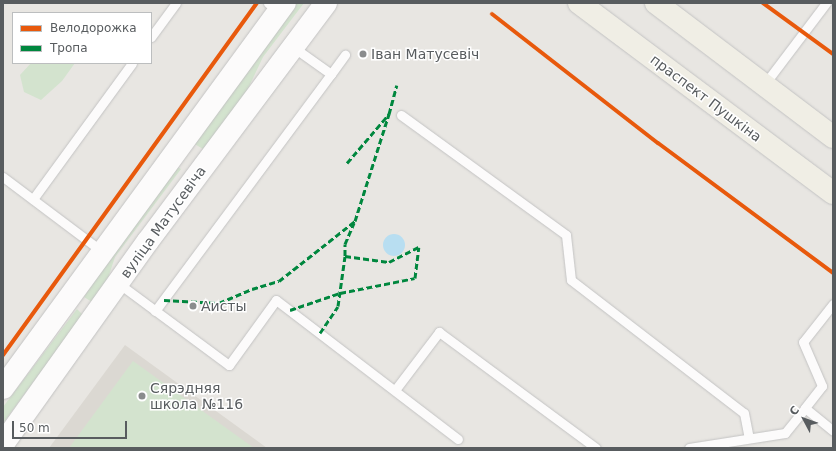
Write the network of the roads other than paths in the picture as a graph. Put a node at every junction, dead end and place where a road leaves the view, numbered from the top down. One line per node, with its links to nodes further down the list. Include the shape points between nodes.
1 (176, 3): 7 (lane)
2 (326, 3): 8 (main road, вуліца Матусевіча)
3 (579, 3): 17 (main road, праспект Пушкіна)
4 (656, 3): 12 (main road)
5 (826, 3): 12 (lane)
6 (277, 6): 15 (main road)
7 (152, 36)
8 (292, 46): 11 (lane); 19 (main road, вуліца Матусевіча)
9 (345, 55): 11 (lane)
10 (131, 64): 18 (lane)
11 (331, 74): 23 (lane)
12 (764, 85): 14 (main road)
13 (401, 115): 28 (lane, via 566,235 571,280 744,413)
14 (833, 137)
15 (169, 163): 19 (main road, via 178,158 183,159 187,169); 20 (main road)
16 (3, 178): 18 (lane)
17 (833, 193)
18 (32, 199): 20 (lane)
19 (148, 241): 21 (main road, вуліца Матусевіча)
20 (104, 253): 24 (main road)
21 (118, 283): 23 (lane); 30 (main road, вуліца Матусевіча)
22 (833, 304): 26 (lane, via 803,342 822,386)
23 (155, 311): 25 (lane, via 229,365 276,300)
24 (9, 377)
25 (395, 390): 29 (lane); 31 (lane, via 439,332)
26 (805, 408): 27 (lane); 28 (lane, via 785,433)
27 (833, 431)
28 (749, 438): 32 (lane)
29 (458, 439)
30 (3, 444)
31 (596, 448)
32 (689, 448)

